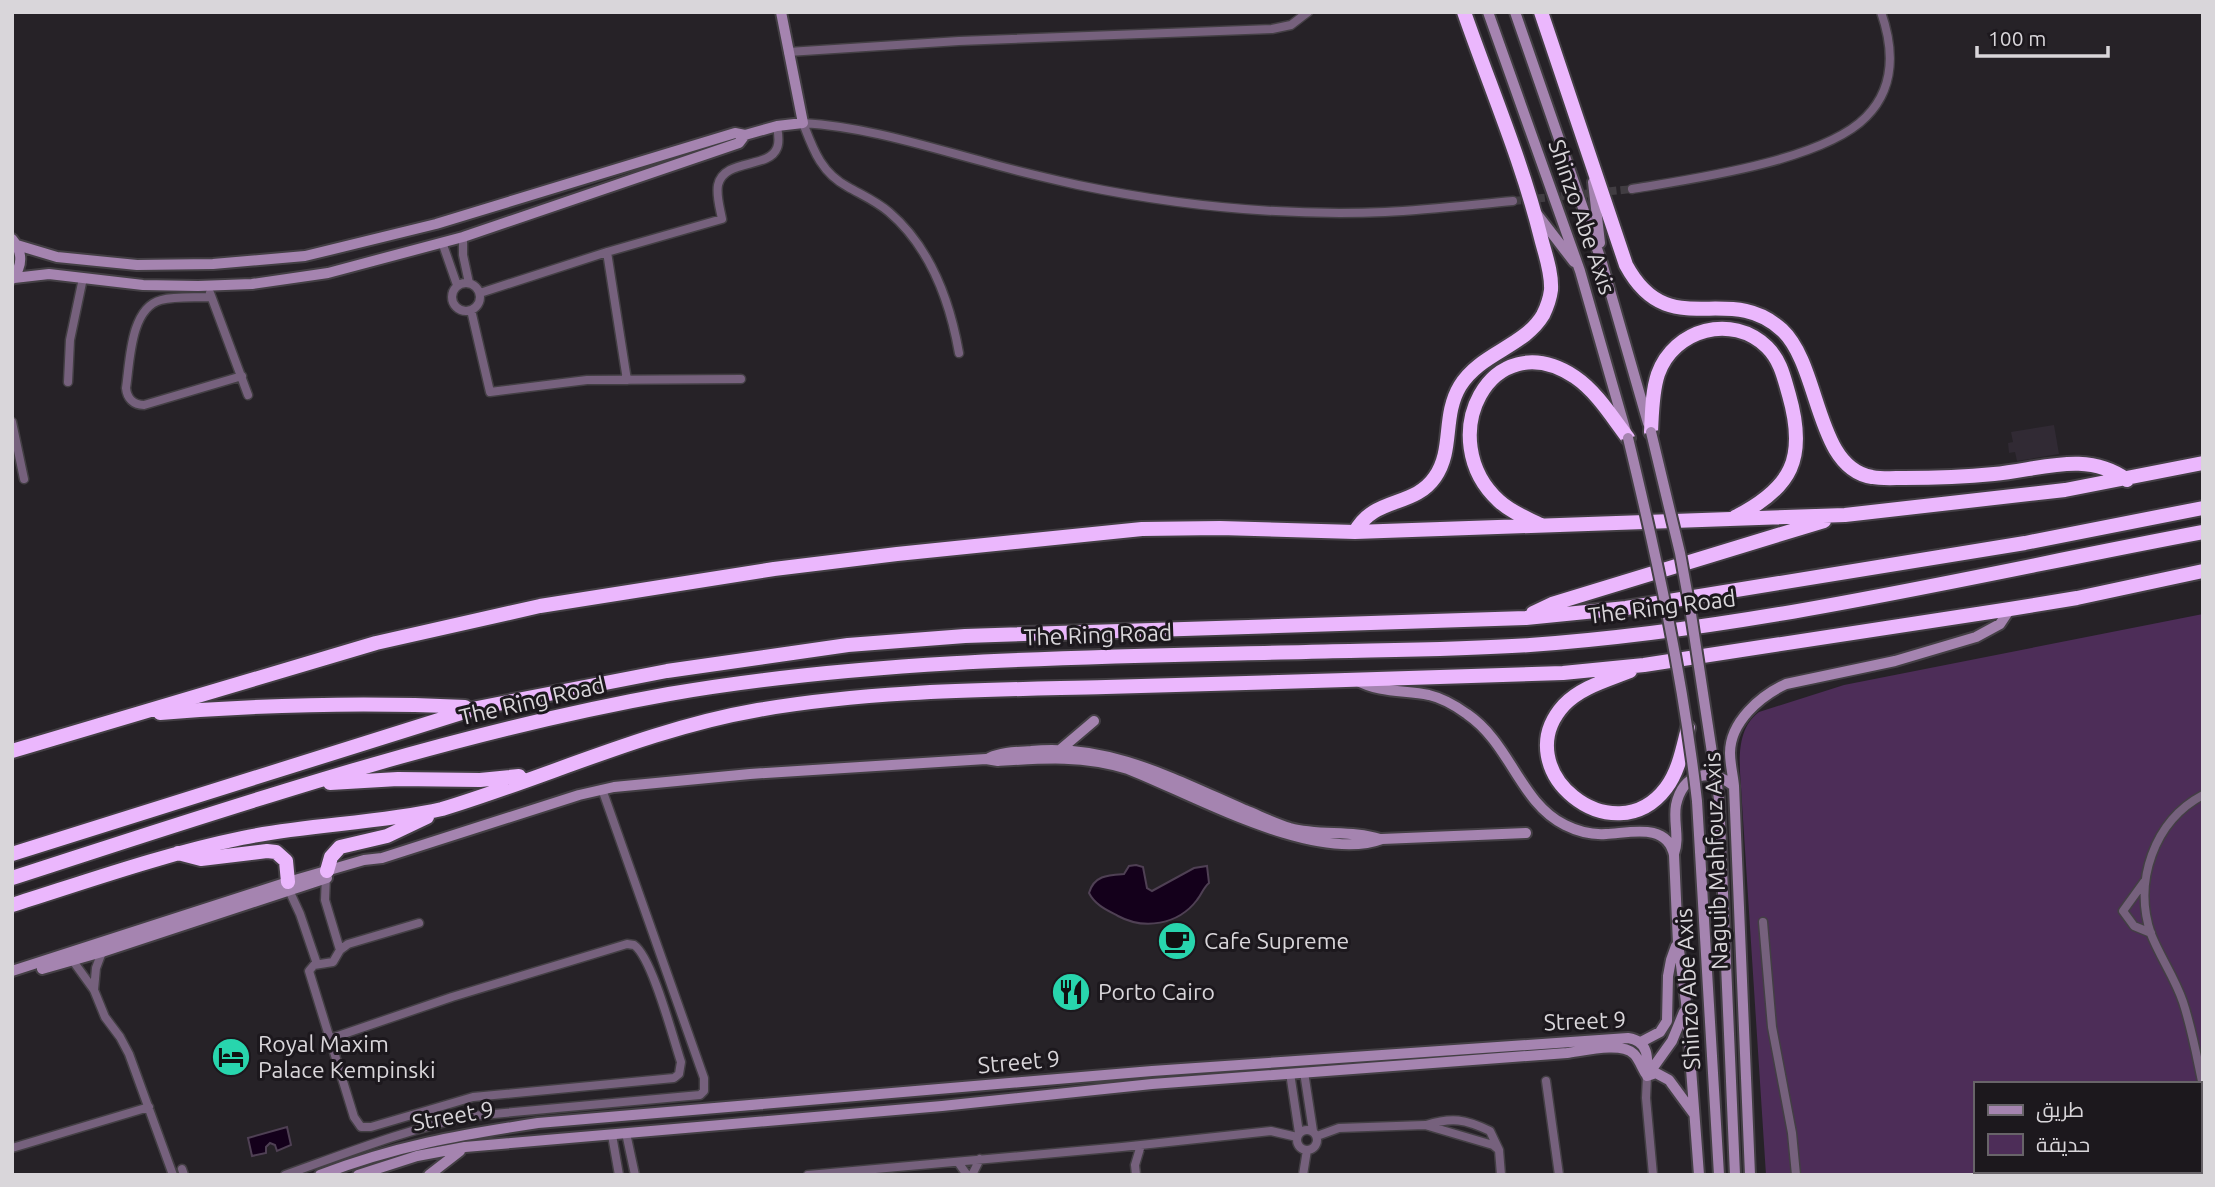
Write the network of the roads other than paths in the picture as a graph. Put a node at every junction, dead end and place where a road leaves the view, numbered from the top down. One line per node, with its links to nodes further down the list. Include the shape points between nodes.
1 (781, 12): 8 (street)
2 (1308, 12): 8 (street, via 1291,25 1272,29)
3 (1464, 12): 15 (highway)
4 (1489, 12): 21 (street, Shinzo Abe Axis)
5 (1515, 12): 20 (street, Shinzo Abe Axis)
6 (1541, 12): 12 (highway)
7 (1881, 12): 13 (street, via 1890,44 1889,74 1877,102 1852,129 1770,162)
8 (788, 52): 9 (street)
9 (803, 123): 10 (street); 14 (street, via 874,132 1079,185 1197,204 1352,213); 29 (street, via 826,171 890,213 919,247 945,298)
10 (777, 126): 11 (street); 19 (street, via 779,143 774,154 731,169 721,178 722,219)
11 (745, 135): 16 (street, via 739,143); 17 (street, via 735,133 403,234 305,256 137,265 57,257)
12 (1591, 156): 20 (street); 40 (highway, via 1626,265 1641,287 1675,308 1738,307 1780,328 1803,361 1831,444 1857,471 1872,477 1966,477 2086,463)
13 (1632, 189)
14 (1513, 201)
15 (1534, 209): 21 (street); 45 (highway, via 1550,275 1545,312 1530,330 1476,366 1461,384 1448,418 1444,458 1431,482 1418,495 1374,510)
16 (463, 237): 18 (street); 24 (street)
17 (15, 242): 23 (street, via 21,262)
18 (442, 242): 25 (street); 26 (street, via 328,273)
19 (607, 252): 27 (street); 32 (street)
20 (1602, 263): 36 (street, Shinzo Abe Axis)
21 (1580, 271): 37 (street, Shinzo Abe Axis)
22 (83, 278): 23 (street, via 49,274); 26 (street); 33 (street, via 72,319)
23 (13, 279)
24 (469, 282): 25 (street); 27 (street)
25 (457, 285): 28 (street, via 452,294 454,305)
26 (210, 292): 30 (street); 30 (street, via 160,300 143,312 136,326 127,395 144,405)
27 (480, 293): 28 (street, via 480,301)
28 (471, 310): 32 (street, via 490,392 574,381)
29 (959, 354)
30 (242, 376): 34 (street)
31 (741, 379): 32 (street)
32 (627, 380)
33 (68, 382)
34 (248, 395)
35 (12, 422): 39 (street)
36 (1651, 432): 43 (highway, via 1658,375 1675,346 1717,328 1752,336 1767,347 1782,370 1797,442 1783,481 1769,497); 137 (street, Shinzo Abe Axis, bridge, via 1682,565 1719,799)
37 (1628, 438): 44 (highway, via 1583,383 1562,370 1540,363 1518,365 1491,381 1473,407 1470,439 1476,467 1491,493 1514,512); 57 (street, Shinzo Abe Axis, bridge, via 1667,606)
38 (2203, 463): 40 (highway)
39 (24, 479)
40 (2127, 480): 42 (highway)
41 (2203, 508): 51 (highway, The Ring Road, via 1873,569 1626,608)
42 (1845, 515): 43 (highway); 51 (highway, via 1552,604)
43 (1730, 520): 44 (highway)
44 (1543, 526): 45 (highway)
45 (1355, 532): 55 (highway, via 1142,529 774,569 540,606 376,643)
46 (2203, 532): 62 (highway, The Ring Road, via 1723,624 1625,637 1444,649 965,663 754,683 579,712)
47 (2203, 564): 49 (highway)
48 (2203, 571): 49 (highway)
49 (2170, 578): 50 (highway)
50 (2010, 609): 52 (highway); 63 (street, Naguib Mahfouz Axis, via 2000,624 1976,637 1895,661 1786,684 1768,694 1746,714 1732,742)
51 (1526, 618): 54 (highway, The Ring Road, via 965,636 859,644 667,671)
52 (1644, 665): 53 (highway, via 1563,673); 57 (highway, via 1588,689 1558,713 1548,750 1562,786 1594,809 1624,813 1643,807 1660,795 1676,770)
53 (1353, 679): 61 (highway, via 1003,689 821,700 673,729); 71 (street, Naguib Mahfouz Axis, via 1378,690 1429,695 1467,714 1495,738 1536,802 1559,822 1595,834 1654,832 1668,841)
54 (477, 708): 55 (highway, via 269,707); 70 (highway, The Ring Road)
55 (130, 715): 59 (highway)
56 (1094, 721): 58 (street)
57 (1688, 728): 136 (street, Shinzo Abe Axis, bridge, via 1698,801)
58 (1060, 749): 60 (street, via 1003,753); 68 (street, via 1120,758 1279,824)
59 (12, 751)
60 (986, 759): 64 (street); 68 (street, via 1069,758 1105,763 1280,833)
61 (547, 772): 62 (highway, via 480,780); 66 (highway)
62 (301, 785): 73 (highway, The Ring Road)
63 (1734, 786): 71 (street, via 1712,774 1687,784 1676,806); 138 (street, Naguib Mahfouz Axis)
64 (602, 789): 72 (street); 123 (street, via 704,1078 704,1091 700,1095 471,1116 374,1142)
65 (2203, 795): 74 (street, via 2168,825 2156,842)
66 (442, 809): 69 (highway, via 244,837); 72 (highway, via 387,836 340,847 331,857)
67 (1526, 834): 68 (street, via 1382,839 1361,844)
68 (1326, 837)
69 (177, 853): 75 (highway, via 201,859 276,852 286,861); 76 (highway)
70 (12, 854)
71 (1674, 855): 80 (street, Naguib Mahfouz Axis)
72 (326, 875): 75 (street); 82 (street, via 325,900)
73 (12, 878)
74 (2145, 881): 79 (street); 79 (street, via 2123,911 2134,926)
75 (288, 887): 81 (street); 84 (street)
76 (12, 905)
77 (1763, 922): 139 (street, via 1772,1027)
78 (419, 923): 82 (street)
79 (2151, 933): 97 (street, via 2182,999)
80 (1678, 943): 88 (street, Naguib Mahfouz Axis); 90 (street, via 1668,976 1667,1021 1660,1032)
81 (101, 948): 83 (street); 85 (street); 87 (street)
82 (340, 950): 84 (street, via 333,962)
83 (73, 961): 86 (street); 87 (street)
84 (317, 964): 89 (street, via 310,973)
85 (12, 971)
86 (12, 978)
87 (94, 990): 100 (street, via 105,1017 130,1054)
88 (1686, 1002): 94 (street, via 1676,1034); 102 (street, Naguib Mahfouz Axis)
89 (329, 1039): 89 (street, via 626,944 634,945 645,957 681,1068 674,1078 473,1097 365,1128 354,1117)
90 (1641, 1042): 91 (street, Street 9, via 1614,1038); 94 (street, Street 9, via 1647,1055)
91 (1152, 1071): 96 (street); 98 (street, Street 9)
92 (1304, 1072): 93 (street, Street 9); 94 (street, Street 9, via 1625,1048 1632,1051); 107 (street)
93 (1290, 1073): 96 (street, Street 9); 109 (street)
94 (1647, 1076): 102 (street, via 1666,1077); 134 (street)
95 (1546, 1081): 133 (street)
96 (1152, 1084): 99 (street, Street 9)
97 (2203, 1086)
98 (943, 1090): 99 (street); 101 (street, Street 9)
99 (942, 1106): 104 (street, Street 9)
100 (149, 1107): 114 (street); 122 (street)
101 (718, 1108): 103 (street, Street 9); 104 (street)
102 (1694, 1115): 135 (street, Naguib Mahfouz Axis)
103 (538, 1123): 110 (street); 118 (street, Street 9, via 446,1136)
104 (720, 1124): 106 (street, Street 9)
105 (1425, 1125): 107 (street); 116 (street); 116 (street, via 1455,1119 1466,1122 1490,1131)
106 (626, 1133): 108 (street, Street 9); 127 (street)
107 (1315, 1133): 109 (street, via 1308,1129); 115 (street, via 1317,1143)
108 (612, 1135): 110 (street, Street 9); 126 (street)
109 (1298, 1135): 111 (street, via 1271,1132); 115 (street, via 1299,1146)
110 (541, 1140): 112 (street, Street 9)
111 (1141, 1145): 113 (street); 120 (street)
112 (466, 1147): 121 (street, Street 9); 125 (street)
113 (1122, 1147): 117 (street); 120 (street)
114 (12, 1148)
115 (1307, 1150): 131 (street)
116 (1499, 1150): 132 (street)
117 (980, 1159): 119 (street); 129 (street)
118 (358, 1160): 121 (street); 124 (street, Street 9)
119 (958, 1162): 128 (street); 129 (street)
120 (1135, 1165): 130 (street)
121 (361, 1174)
122 (173, 1175)
123 (285, 1175)
124 (320, 1175)
125 (429, 1175)
126 (619, 1175)
127 (635, 1175)
128 (809, 1175)
129 (970, 1175)
130 (1136, 1175)
131 (1303, 1175)
132 (1501, 1175)
133 (1559, 1175)
134 (1653, 1175)
135 (1699, 1175)
136 (1719, 1175)
137 (1735, 1175)
138 (1750, 1175)
139 (1796, 1175)

